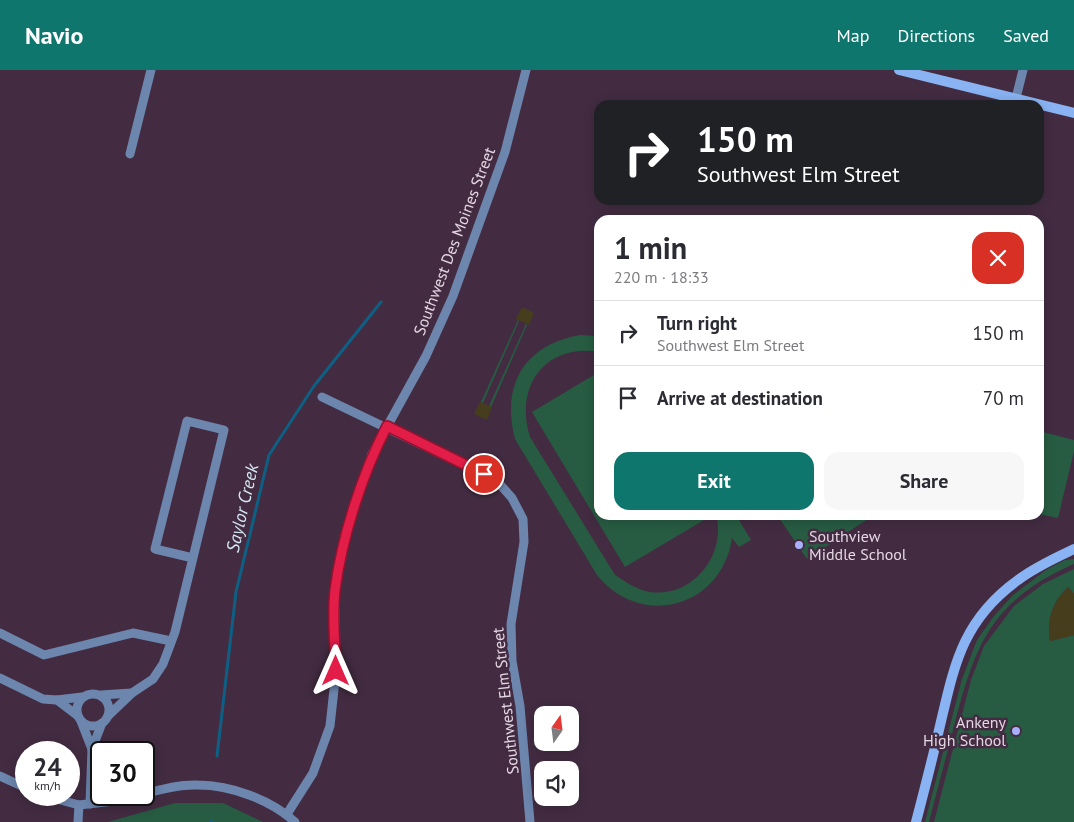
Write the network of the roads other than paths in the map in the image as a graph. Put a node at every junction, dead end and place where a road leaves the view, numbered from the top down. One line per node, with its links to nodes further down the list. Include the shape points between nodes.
1 (151, 70): 9 (street)
2 (526, 70): 11 (street, Southwest Des Moines Street, via 504,152 453,296 426,356)
3 (900, 70): 5 (street)
4 (1023, 70): 5 (street)
5 (1016, 98): 6 (street)
6 (1024, 100)
7 (1044, 105): 8 (street)
8 (1074, 113)
9 (130, 154)
10 (322, 397): 11 (street, Southwest Elm Street)
11 (387, 426): 32 (street, Southwest Des Moines Street, via 372,454 345,538 335,591 336,671 330,726 313,773); 35 (street, Southwest Elm Street, via 497,481 512,498 523,519 524,542 511,624 512,661 520,706)
12 (1074, 548): 36 (street, via 1017,580 968,633 949,683)
13 (193, 558): 13 (street, via 224,430 187,421 154,549); 15 (street)
14 (0, 633): 15 (street, via 44,655 134,633)
15 (171, 641): 17 (street, via 163,664 153,679)
16 (0, 678): 20 (street, via 43,699)
17 (132, 693): 18 (street); 21 (street)
18 (101, 695): 19 (street, via 91,693); 21 (street, via 108,704)
19 (82, 697): 20 (street); 22 (street, via 77,706)
20 (57, 700): 22 (street)
21 (109, 715): 23 (street)
22 (79, 718): 23 (street, via 91,726); 25 (street)
23 (102, 723): 24 (street)
24 (95, 741)
25 (90, 744)
26 (0, 776): 27 (street)
27 (15, 783)
28 (155, 792): 32 (street, via 197,785 224,788 264,801)
29 (90, 804): 30 (street)
30 (80, 805)
31 (79, 806): 33 (street)
32 (287, 814): 34 (street)
33 (78, 822)
34 (295, 822)
35 (530, 822)
36 (916, 822)

